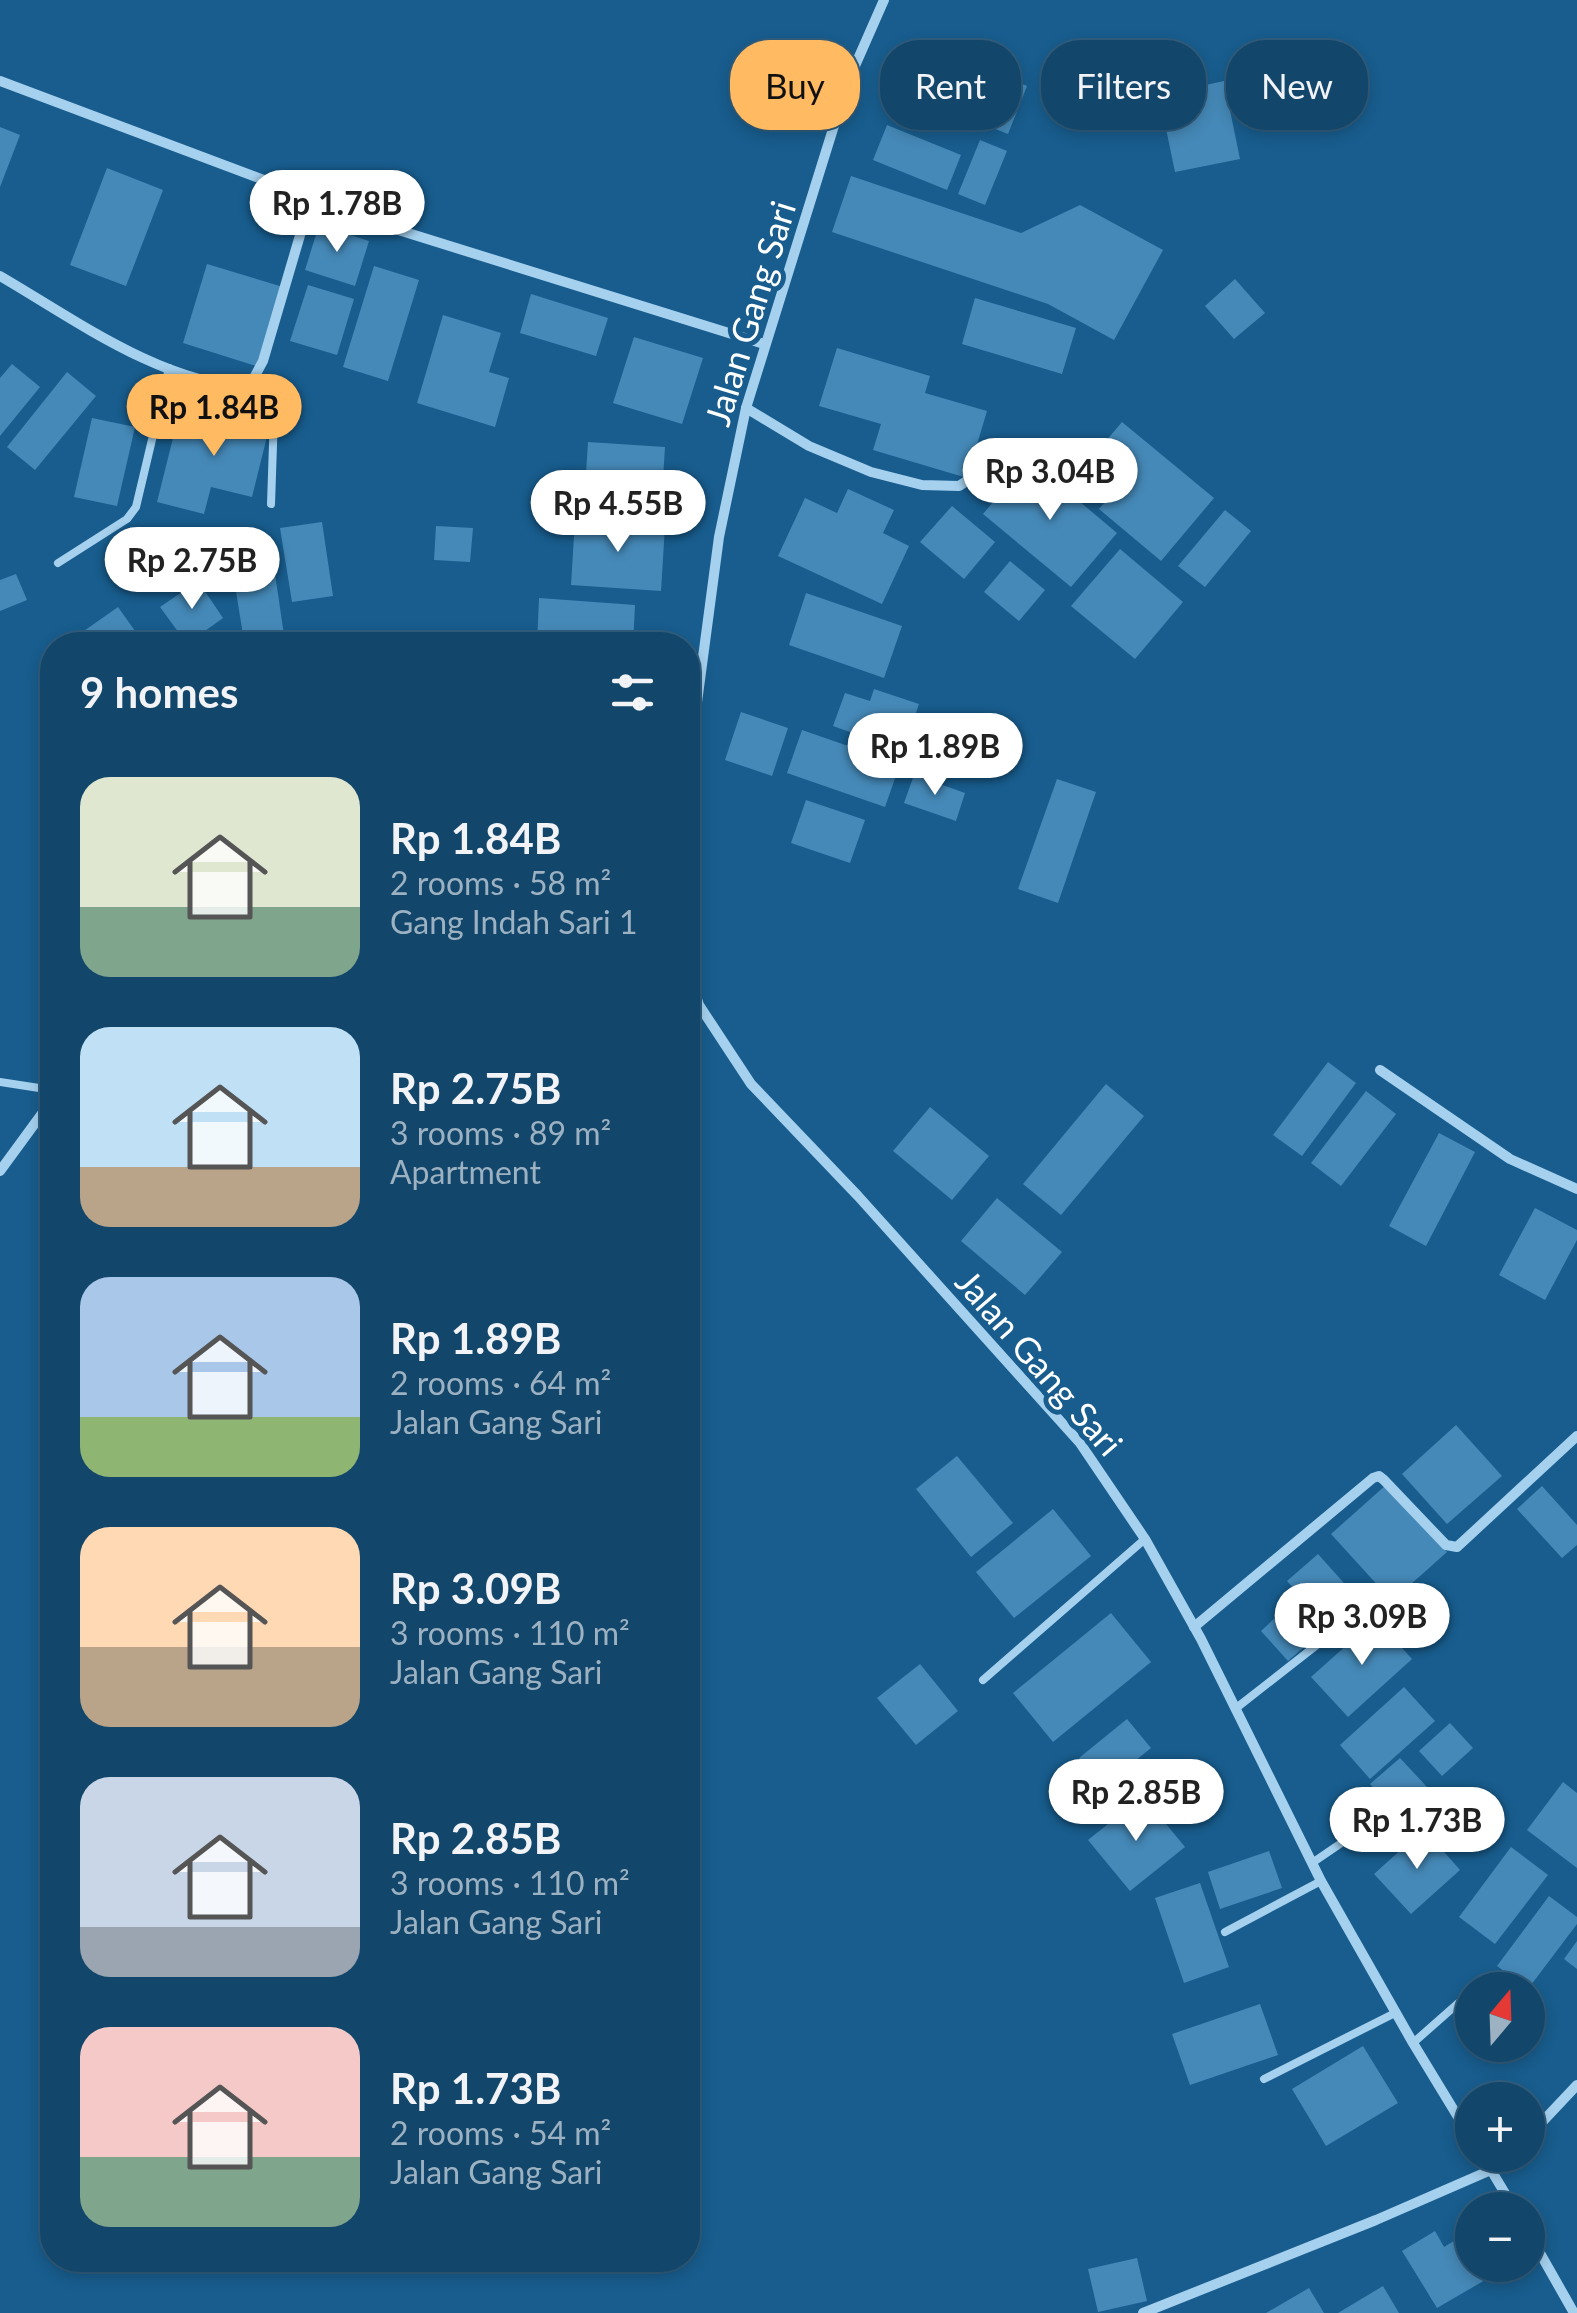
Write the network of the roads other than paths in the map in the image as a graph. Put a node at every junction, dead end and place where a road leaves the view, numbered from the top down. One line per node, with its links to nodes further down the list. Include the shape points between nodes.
1 (884, 0): 5 (street, Jalan Gang Sari, via 847,84)
2 (0, 81): 3 (street)
3 (311, 198): 5 (street); 7 (street)
4 (0, 276): 6 (street)
5 (764, 344): 8 (street, Jalan Gang Sari)
6 (169, 368): 7 (street, via 194,380); 11 (lane, via 136,506 127,520)
7 (249, 388): 10 (lane, via 274,415)
8 (746, 408): 9 (street, via 808,446 922,485 958,486); 12 (street, Jalan Gang Sari, via 719,537)
9 (1018, 447)
10 (271, 504)
11 (58, 562)
12 (700, 680)
13 (700, 1008): 21 (street, Jalan Gang Sari, via 751,1084 1080,1443)
14 (1380, 1070): 19 (street, via 1510,1159)
15 (0, 1082): 16 (lane)
16 (40, 1088)
17 (40, 1116): 18 (street)
18 (0, 1171)
19 (1577, 1190)
20 (1577, 1436): 22 (street, via 1457,1548 1446,1545 1384,1480 1373,1478)
21 (1145, 1539): 22 (street, Jalan Gang Sari); 24 (lane)
22 (1194, 1627): 25 (street, Jalan Gang Sari)
23 (1318, 1644): 25 (lane)
24 (984, 1680)
25 (1236, 1709): 27 (street, Jalan Gang Sari)
26 (1381, 1816): 27 (lane)
27 (1312, 1863): 28 (street, Jalan Gang Sari)
28 (1321, 1881): 29 (lane); 31 (street, Jalan Gang Sari)
29 (1226, 1932)
30 (1455, 2006): 32 (lane)
31 (1395, 2014): 32 (street, Jalan Gang Sari); 33 (lane)
32 (1412, 2044): 35 (street, Jalan Gang Sari)
33 (1264, 2079)
34 (1577, 2085): 36 (street)
35 (1455, 2113)
36 (1545, 2119)
37 (1486, 2172): 40 (street)
38 (1545, 2264): 39 (street)
39 (1571, 2312)
40 (1143, 2313)

